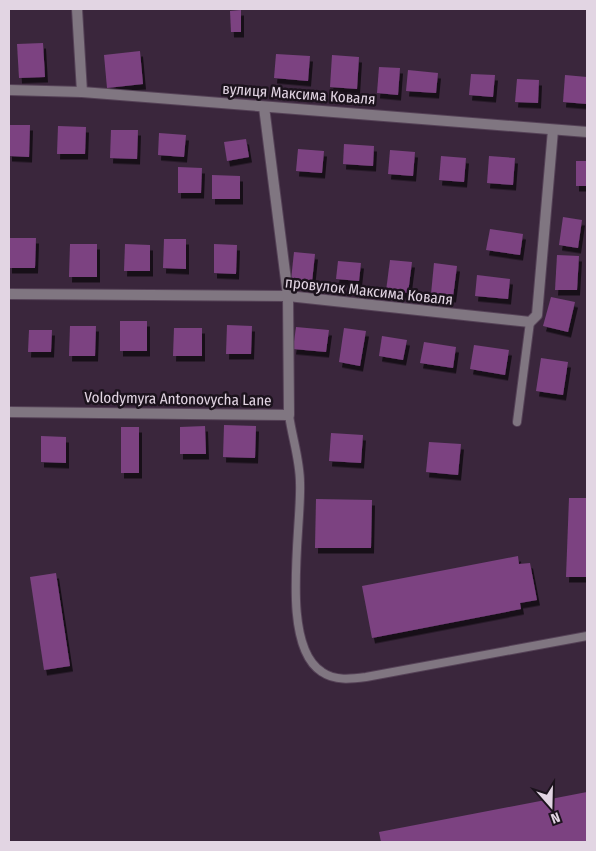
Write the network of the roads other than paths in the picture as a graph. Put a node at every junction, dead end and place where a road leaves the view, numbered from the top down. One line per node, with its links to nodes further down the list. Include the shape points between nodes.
1 (77, 9): 3 (street)
2 (9, 90): 3 (street, вулиця Максима Коваля)
3 (82, 92): 4 (street, вулиця Максима Коваля)
4 (264, 107): 5 (street, вулиця Максима Коваля); 8 (street, Volodymyra Antonovycha Lane)
5 (553, 130): 6 (street, вулиця Максима Коваля); 9 (street, via 537,315)
6 (587, 132)
7 (9, 294): 8 (street, провулок Максима Коваля)
8 (288, 296): 9 (street, провулок Максима Коваля); 11 (street, Volodymyra Antonovycha Lane)
9 (530, 322): 12 (lane)
10 (9, 412): 11 (street, Volodymyra Antonovycha Lane)
11 (289, 415): 13 (lane, via 300,482 294,574 301,640 308,658 321,672 340,679 366,678)
12 (517, 422)
13 (587, 636)

